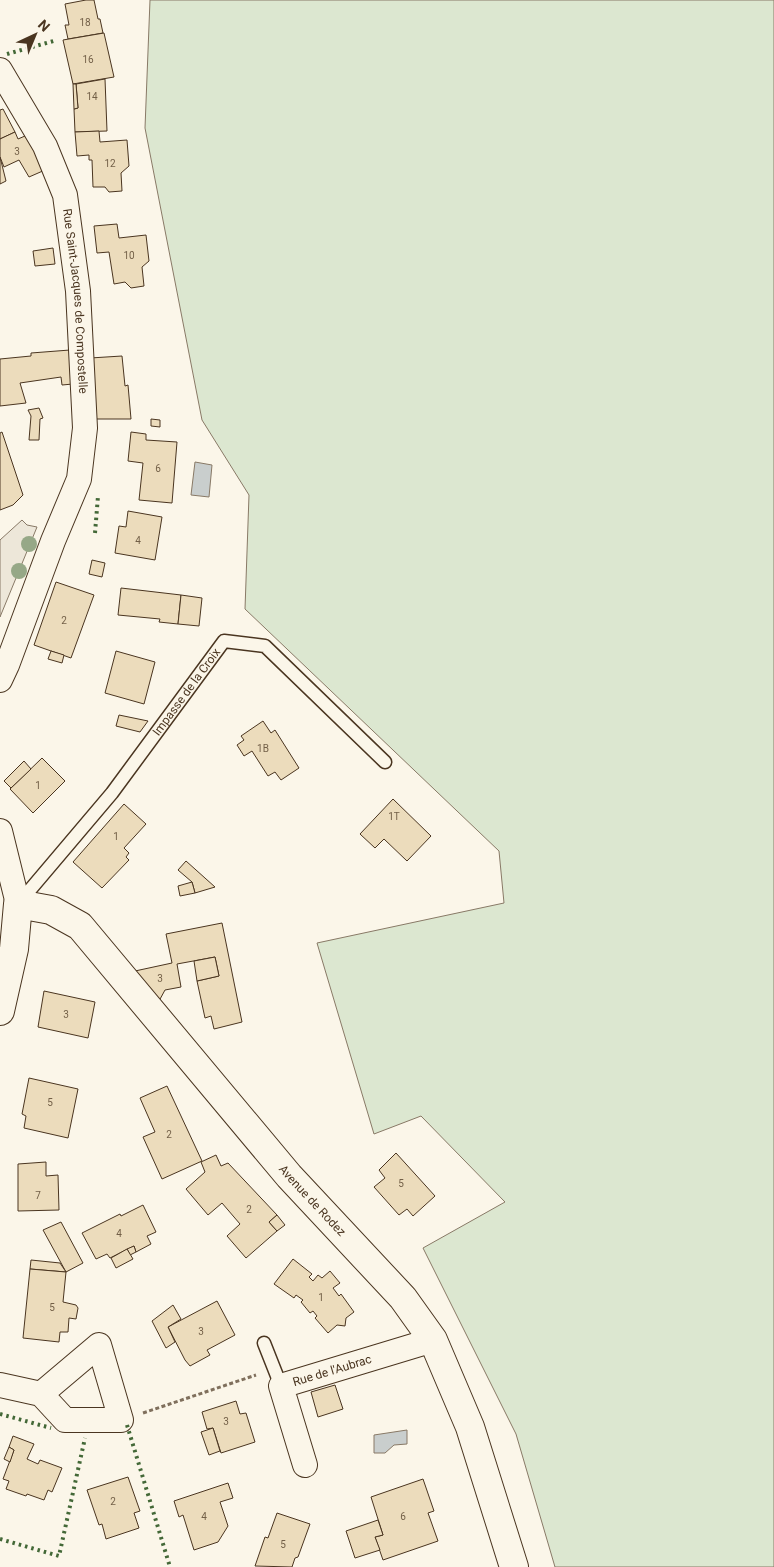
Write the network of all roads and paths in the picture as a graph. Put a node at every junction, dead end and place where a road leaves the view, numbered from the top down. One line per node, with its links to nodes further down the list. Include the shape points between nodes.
1 (0, 70): 2 (street, Rue Saint-Jacques de Compostelle, via 45,146 65,195 78,291 85,428 80,478)
2 (0, 680)
3 (385, 762): 5 (lane, Impasse de la Croix, via 264,646 224,641 112,793)
4 (0, 831): 5 (street)
5 (18, 904): 6 (street, via 14,949); 7 (street, Avenue de Rodez, via 51,910 80,926 289,1176 403,1298)
6 (0, 1011)
7 (433, 1340): 10 (street, Rue de l'Aubrac); 14 (street, Avenue de Rodez, via 470,1427)
8 (264, 1343): 10 (lane)
9 (0, 1385): 11 (street)
10 (281, 1386): 12 (path, via 259,1374); 13 (street, Rue de l'Aubrac)
11 (41, 1394): 12 (street, via 65,1420); 12 (street, via 99,1345)
12 (121, 1420)
13 (305, 1464)
14 (514, 1567)

